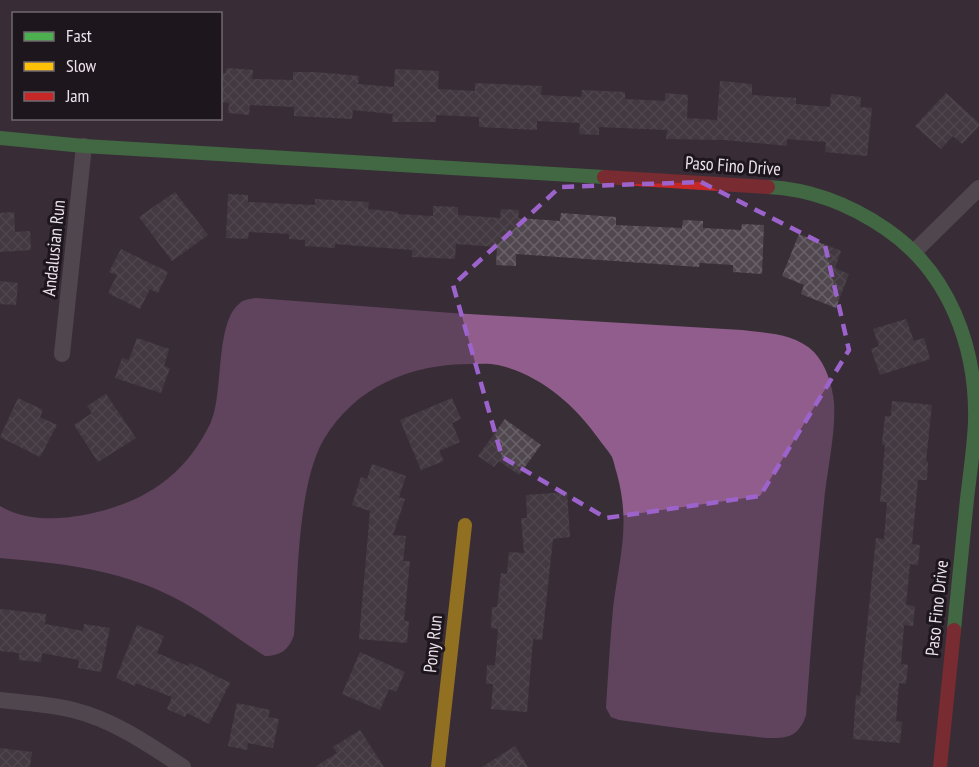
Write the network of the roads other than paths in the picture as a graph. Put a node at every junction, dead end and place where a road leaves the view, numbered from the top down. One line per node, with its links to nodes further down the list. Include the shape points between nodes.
1 (0, 138): 2 (street, Paso Fino Drive)
2 (84, 146): 4 (street, Paso Fino Drive, via 787,188 816,194 869,215); 5 (street, Andalusian Run)
3 (979, 188): 4 (street)
4 (915, 251): 10 (street, Paso Fino Drive, via 949,297 970,350 975,379 975,422)
5 (62, 354)
6 (465, 525): 9 (street, Pony Run)
7 (0, 700): 8 (street, via 73,710 101,719)
8 (183, 767)
9 (438, 767)
10 (940, 767)

